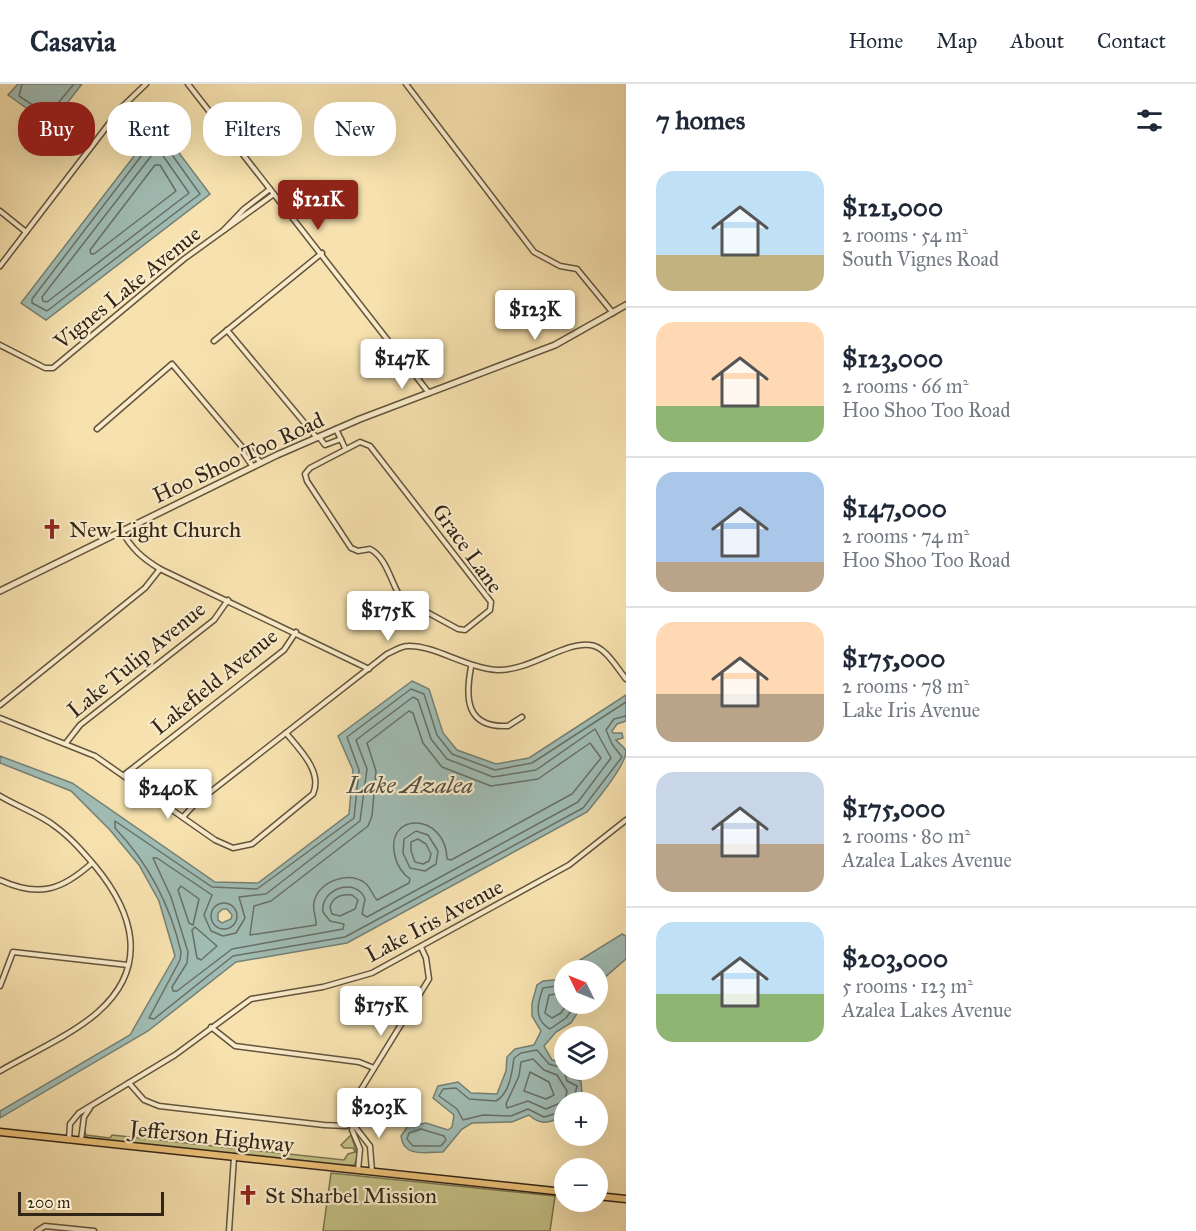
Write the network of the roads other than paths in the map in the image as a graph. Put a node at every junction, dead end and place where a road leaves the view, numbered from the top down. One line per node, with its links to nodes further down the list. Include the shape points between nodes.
1 (146, 84): 8 (street, via 121,108)
2 (188, 84): 4 (street)
3 (405, 84): 12 (street, via 534,252 560,266 578,269)
4 (270, 189): 5 (street); 7 (street, Vignes Lake Avenue)
5 (274, 194): 7 (street, Vignes Lake Avenue); 9 (street)
6 (0, 211): 8 (street)
7 (224, 230): 15 (street, Vignes Lake Avenue, via 50,369)
8 (26, 232): 10 (street)
9 (322, 254): 13 (street); 16 (street)
10 (0, 266)
11 (626, 305): 12 (street, Hoo Shoo Too Road)
12 (613, 314): 16 (street, Hoo Shoo Too Road, via 555,345)
13 (227, 330): 14 (street); 19 (street)
14 (214, 341)
15 (0, 345)
16 (429, 393): 18 (street, Hoo Shoo Too Road)
17 (97, 429): 21 (street, via 172,364)
18 (336, 429): 19 (street, Hoo Shoo Too Road); 20 (street)
19 (318, 437): 20 (street, via 325,445); 23 (street, Hoo Shoo Too Road)
20 (341, 439): 22 (street)
21 (243, 448): 23 (street); 24 (street)
22 (345, 448): 22 (street, Grace Lane, via 360,442 367,444 491,602 490,610 467,628 458,629 401,598 375,551 350,546 305,477 310,468)
23 (261, 463): 24 (street, Hoo Shoo Too Road)
24 (253, 466): 25 (street, Hoo Shoo Too Road)
25 (121, 530): 26 (street, via 131,547); 27 (street, Hoo Shoo Too Road)
26 (160, 569): 28 (street); 33 (street, via 144,588)
27 (0, 591)
28 (228, 600): 29 (street); 37 (street, Lake Tulip Avenue, via 214,620 80,725)
29 (296, 632): 31 (street); 38 (street, Lakefield Avenue, via 284,650)
30 (471, 667): 31 (street, via 410,646 387,654); 32 (street, via 513,669 591,644 603,651); 34 (street, via 468,700 477,718 497,727 508,726)
31 (369, 669): 36 (street)
32 (626, 679)
33 (0, 705)
34 (522, 717)
35 (0, 718): 37 (street)
36 (286, 733): 40 (street); 40 (street, via 316,776 316,785 306,801 243,848 226,846)
37 (66, 743): 38 (street)
38 (123, 775): 40 (street)
39 (0, 796): 42 (street, via 55,825)
40 (183, 817)
41 (626, 820): 44 (street, Lake Iris Avenue, via 569,865)
42 (92, 863): 43 (street, via 67,884 51,889 20,887); 45 (street, via 124,907 131,937)
43 (0, 880)
44 (421, 947): 47 (street, Lake Iris Avenue, via 372,973 323,987 251,999); 48 (street, via 429,979)
45 (128, 966): 46 (street, via 13,952); 49 (street, via 116,990 98,1012)
46 (0, 986)
47 (211, 1027): 48 (street, via 236,1046 359,1062); 50 (street, Lake Iris Avenue)
48 (374, 1068): 52 (street, via 354,1101)
49 (0, 1071)
50 (129, 1083): 51 (street, Lake Iris Avenue); 52 (street, via 144,1100 159,1106 324,1125)
51 (90, 1107): 54 (street, Lake Iris Avenue, via 72,1120); 55 (street, via 84,1117)
52 (352, 1123): 57 (street, via 360,1149); 58 (street, via 370,1146)
53 (1, 1132): 54 (main road, Jefferson Highway)
54 (68, 1139): 55 (main road, Jefferson Highway)
55 (81, 1141): 56 (main road, Jefferson Highway)
56 (234, 1157): 57 (main road, Jefferson Highway); 64 (street)
57 (358, 1170): 58 (main road, Jefferson Highway)
58 (372, 1172): 59 (main road, Jefferson Highway)
59 (554, 1191)
60 (608, 1197): 61 (main road)
61 (626, 1199)
62 (38, 1230): 63 (street, via 47,1226)
63 (94, 1231)
64 (229, 1231)

